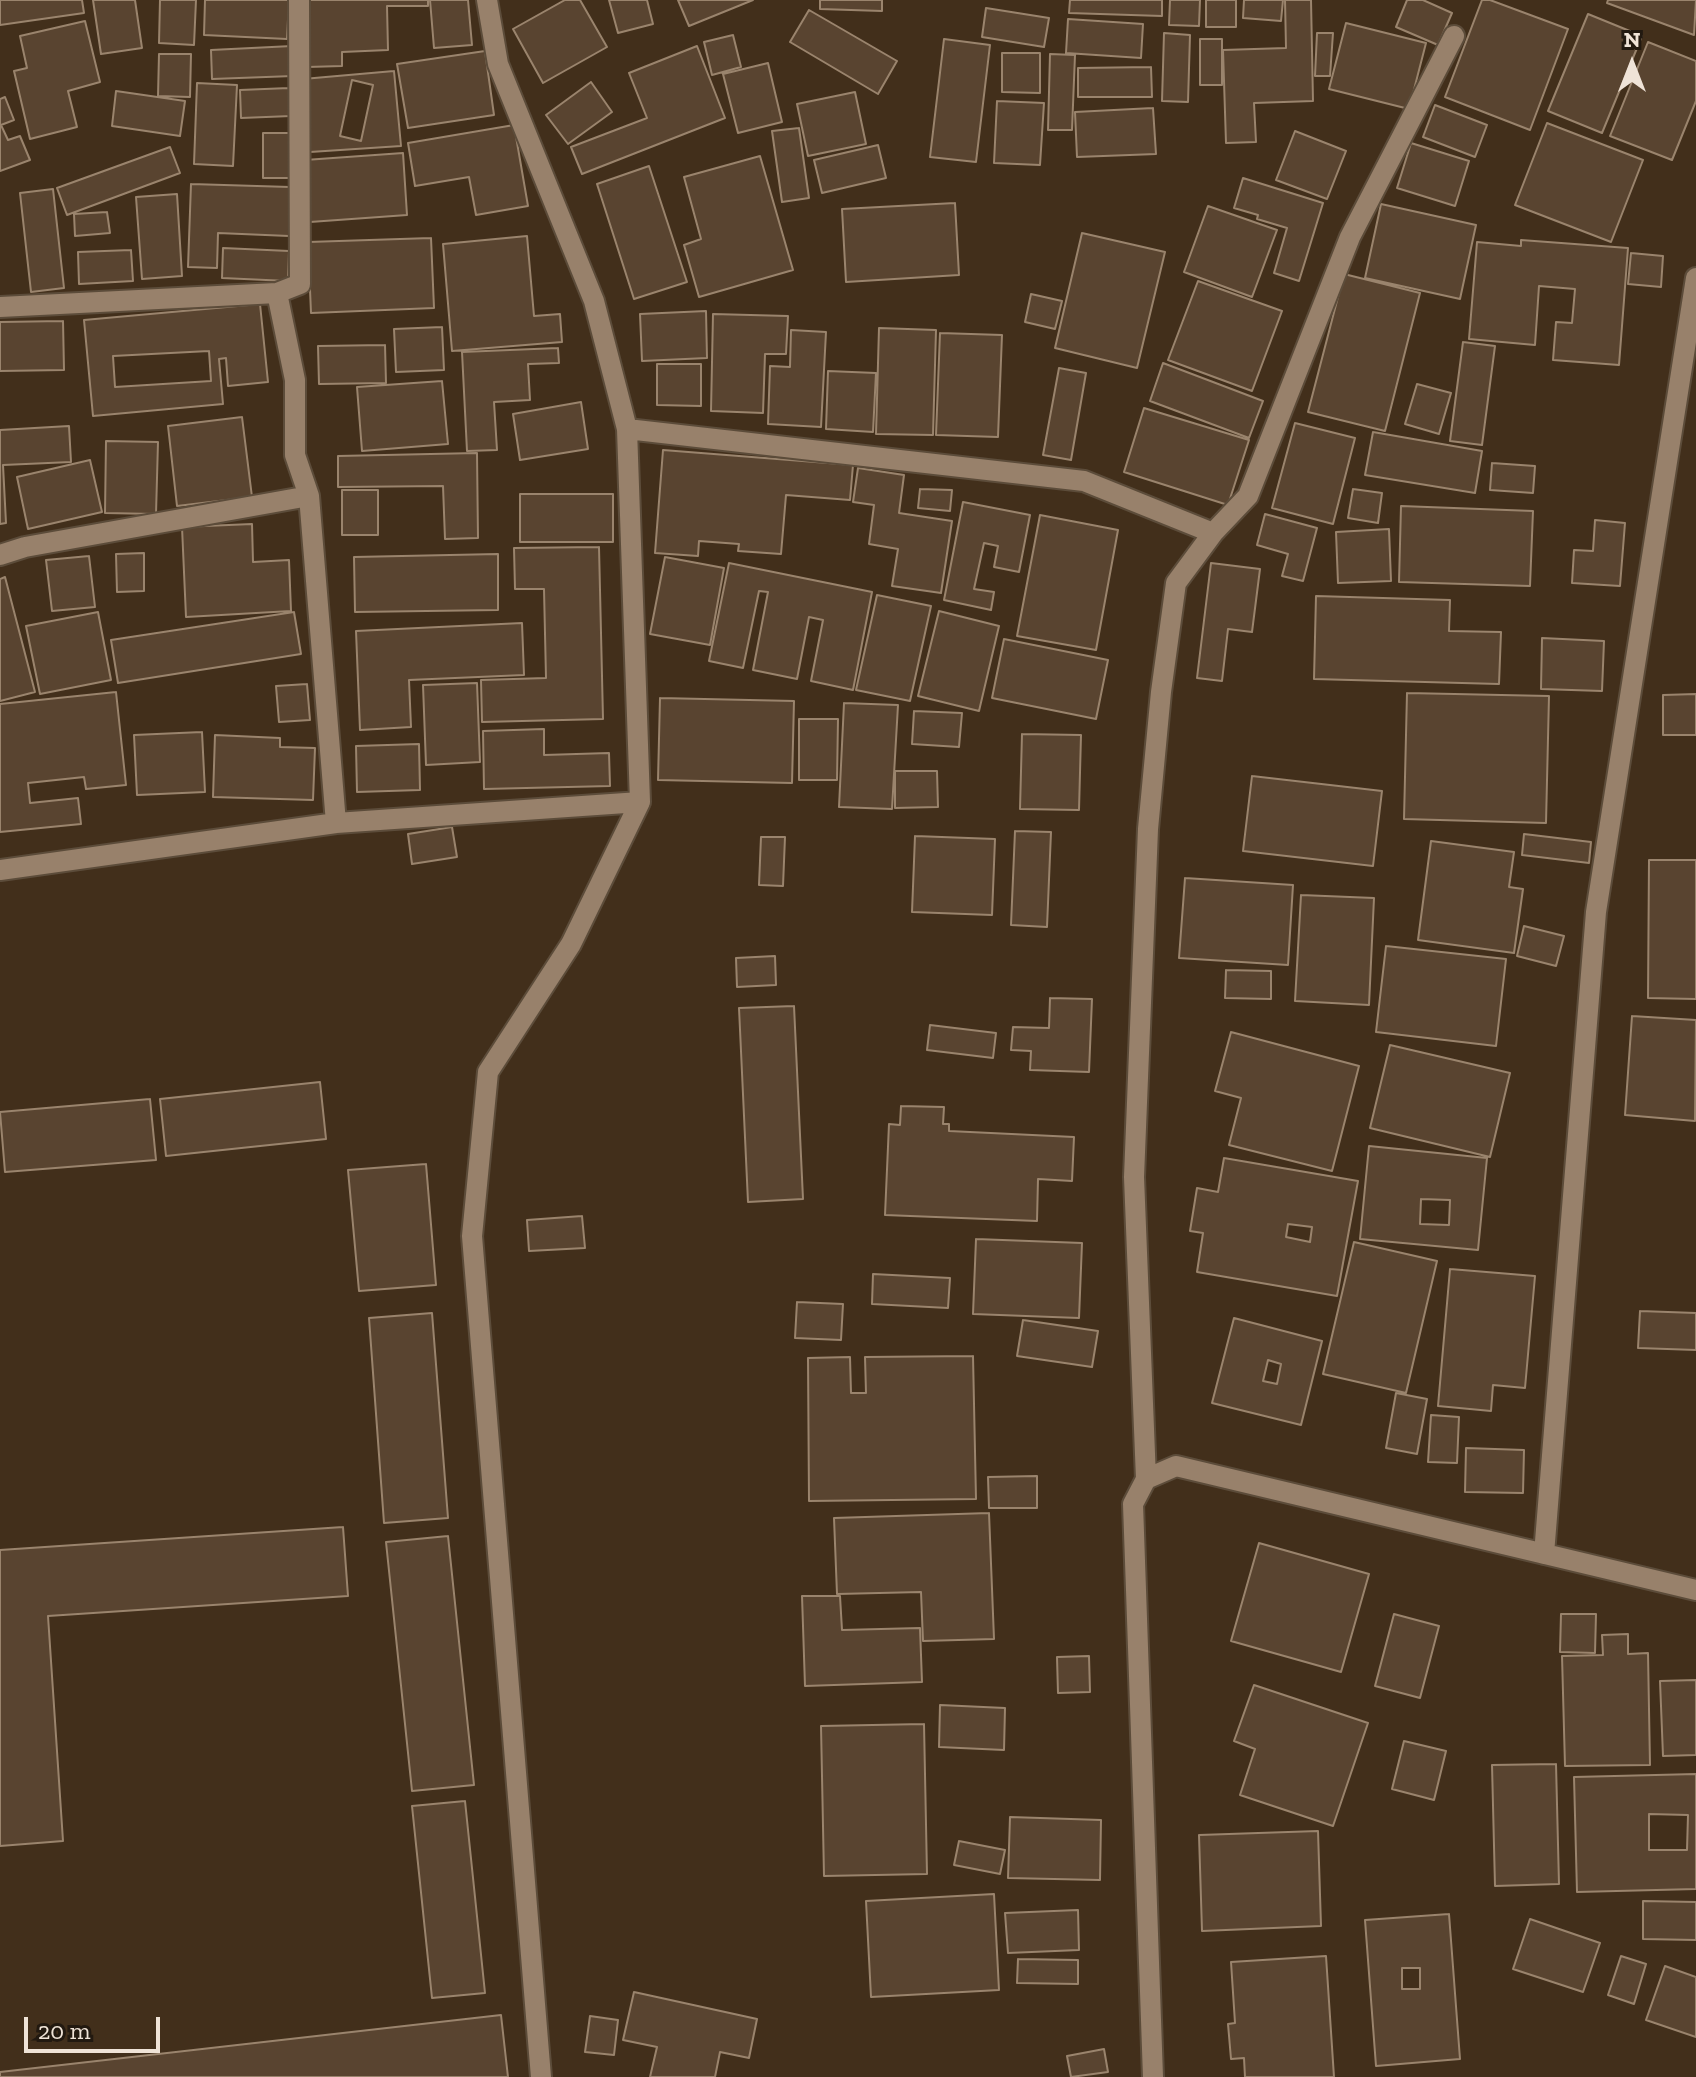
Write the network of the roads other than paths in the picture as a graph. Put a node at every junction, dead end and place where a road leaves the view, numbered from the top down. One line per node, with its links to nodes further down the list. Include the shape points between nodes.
1 (299, 0): 5 (street, via 300,284)
2 (487, 0): 7 (street, via 498,64 594,301)
3 (1454, 36): 9 (street, via 1350,237 1248,496)
4 (1696, 278): 15 (street, via 1596,912)
5 (277, 293): 6 (street); 8 (street, via 295,380 295,455)
6 (0, 307)
7 (627, 429): 9 (street, via 1084,481); 11 (street)
8 (309, 496): 10 (street); 12 (street)
9 (1213, 533): 14 (street, via 1176,583 1148,829 1134,1177)
10 (0, 555)
11 (640, 802): 12 (street); 17 (street, via 571,944 488,1072 472,1236)
12 (336, 823): 13 (street)
13 (0, 870)
14 (1146, 1479): 15 (street, via 1176,1466); 18 (street, via 1133,1504)
15 (1544, 1554): 16 (street)
16 (1696, 1590)
17 (541, 2077)
18 (1153, 2077)

